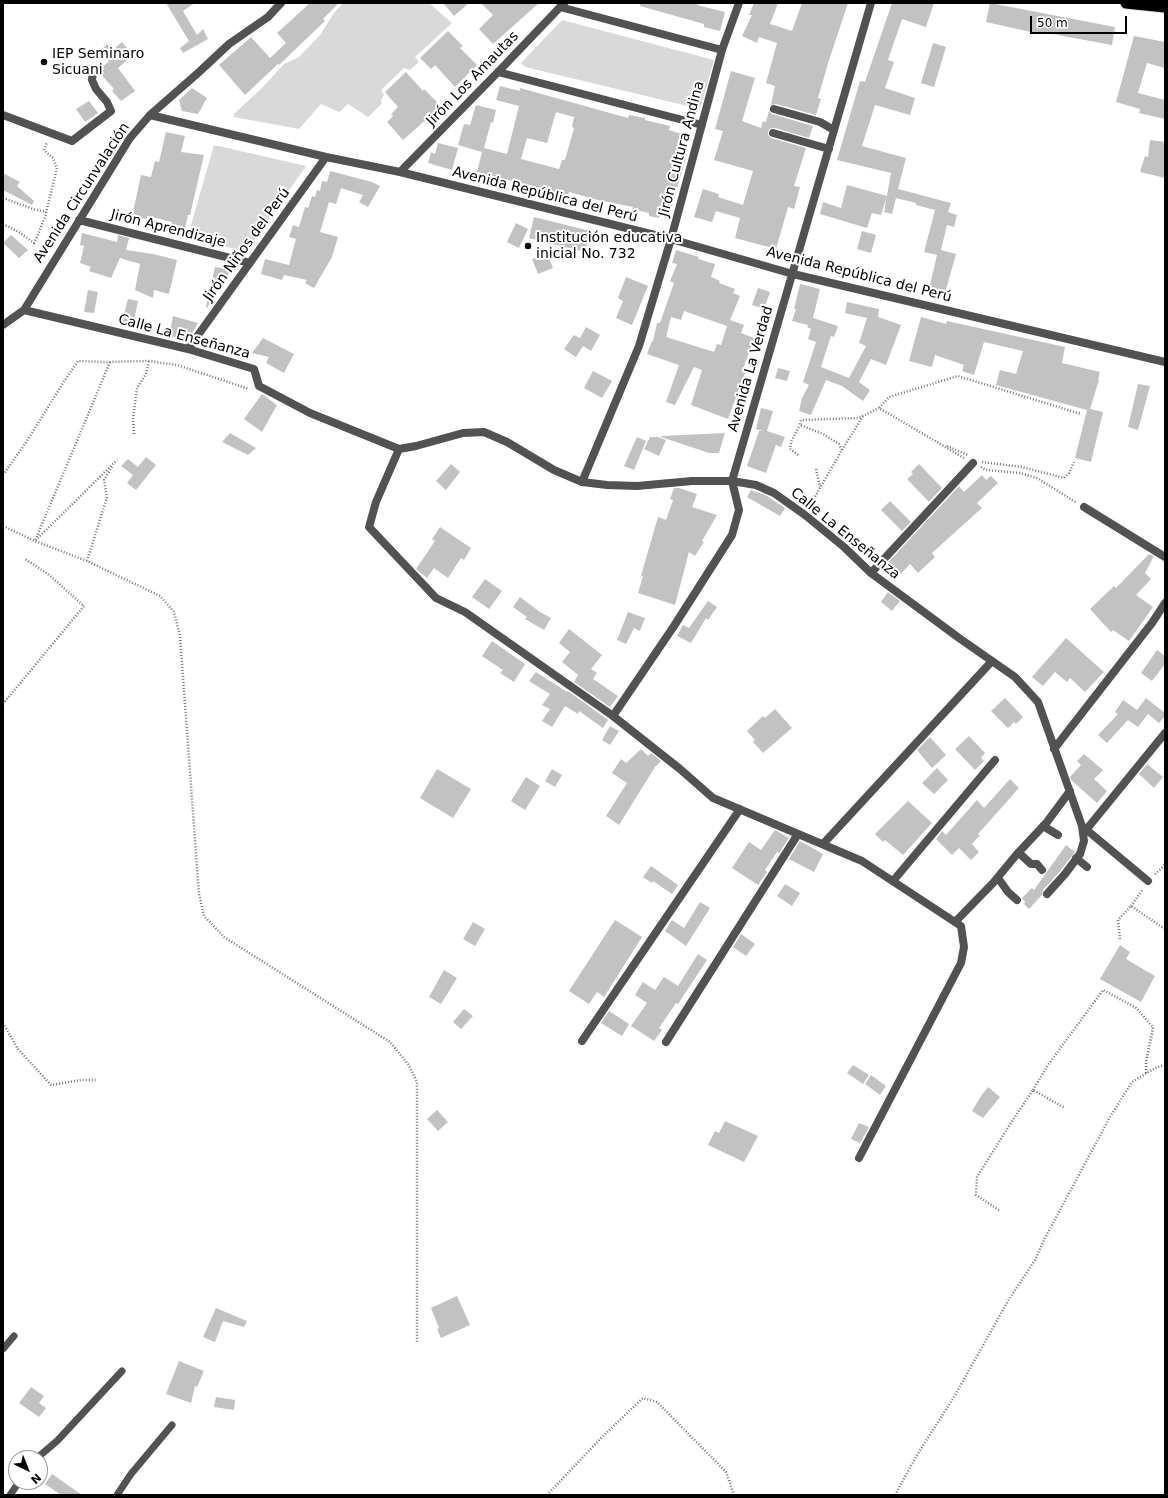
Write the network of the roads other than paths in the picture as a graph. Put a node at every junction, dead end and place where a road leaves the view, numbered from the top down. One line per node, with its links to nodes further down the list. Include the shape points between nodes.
1 (281, 3): 12 (street, Avenida Circunvalación, via 268,17 229,44)
2 (739, 3): 7 (street, Jirón Cultura Andina)
3 (872, 3): 14 (street, Avenida La Verdad)
4 (1126, 3): 6 (highway)
5 (562, 5): 7 (street); 9 (street, Jirón Los Amautas)
6 (1165, 7)
7 (722, 50): 13 (street, Jirón Cultura Andina)
8 (93, 71): 11 (street, via 92,80 96,89 111,111 72,141)
9 (498, 72): 13 (street); 18 (street, Jirón Los Amautas)
10 (774, 110): 14 (street, via 820,122)
11 (3, 115)
12 (150, 115): 17 (street, Avenida República del Perú); 19 (street, Avenida Circunvalación, via 130,138)
13 (702, 125): 20 (street, Jirón Cultura Andina)
14 (834, 130): 16 (street, Avenida La Verdad)
15 (773, 133): 16 (street)
16 (829, 148): 22 (street, Avenida La Verdad)
17 (326, 157): 18 (street, Avenida República del Perú); 21 (street, Jirón Niños del Perú)
18 (400, 172): 20 (street, Avenida República del Perú)
19 (79, 220): 21 (street, Jirón Aprendizaje); 23 (street, Avenida Circunvalación)
20 (671, 240): 22 (street, Avenida República del Perú); 30 (street, Jirón Cultura Andina, via 640,346)
21 (250, 263): 25 (street, Jirón Niños del Perú)
22 (793, 274): 26 (street, Avenida República del Perú); 29 (street, Avenida La Verdad)
23 (24, 310): 24 (street, Avenida Circunvalación); 25 (street, Calle La Enseñanza)
24 (3, 325)
25 (188, 349): 27 (street, Calle La Enseñanza, via 254,369 260,386 310,413)
26 (1165, 362)
27 (399, 449): 30 (street, Calle La Enseñanza, via 463,433 484,432 507,442 554,470); 36 (street, via 376,502 369,527 436,598 465,612)
28 (975, 460): 33 (street)
29 (732, 481): 30 (street, Calle La Enseñanza, via 692,481 638,486); 33 (street, Calle La Enseñanza, via 756,485 774,493 844,547); 36 (street, Avenida La Verdad, via 739,510 732,534)
30 (582, 482)
31 (1084, 507): 32 (street)
32 (1165, 557)
33 (871, 573): 35 (street, Calle La Enseñanza)
34 (1165, 603): 38 (street)
35 (992, 661): 38 (street, Calle La Enseñanza, via 1015,677 1038,702); 46 (street)
36 (613, 716): 41 (street, via 714,798)
37 (1165, 733): 43 (street)
38 (1054, 749): 40 (street, Calle La Enseñanza)
39 (995, 760): 52 (street)
40 (1070, 791): 42 (street); 43 (street, Calle La Enseñanza)
41 (740, 809): 44 (street); 57 (street)
42 (1043, 826): 45 (street); 47 (street)
43 (1084, 828): 48 (street, via 1084,841); 53 (street)
44 (798, 834): 46 (street); 58 (street)
45 (1058, 835)
46 (823, 844): 52 (street, via 862,861)
47 (1019, 853): 50 (street); 51 (street)
48 (1076, 858): 49 (street); 54 (street)
49 (1087, 867)
50 (1042, 870)
51 (998, 878): 55 (street, via 1008,892); 56 (street)
52 (893, 881): 56 (street)
53 (1148, 881)
54 (1047, 894)
55 (1018, 900)
56 (955, 922): 59 (street, via 961,926 964,947 961,963)
57 (582, 1041)
58 (666, 1042)
59 (859, 1158)
60 (14, 1336): 61 (lane)
61 (3, 1349)
62 (122, 1371): 64 (lane)
63 (172, 1425): 65 (lane)
64 (46, 1450)
65 (117, 1495)

